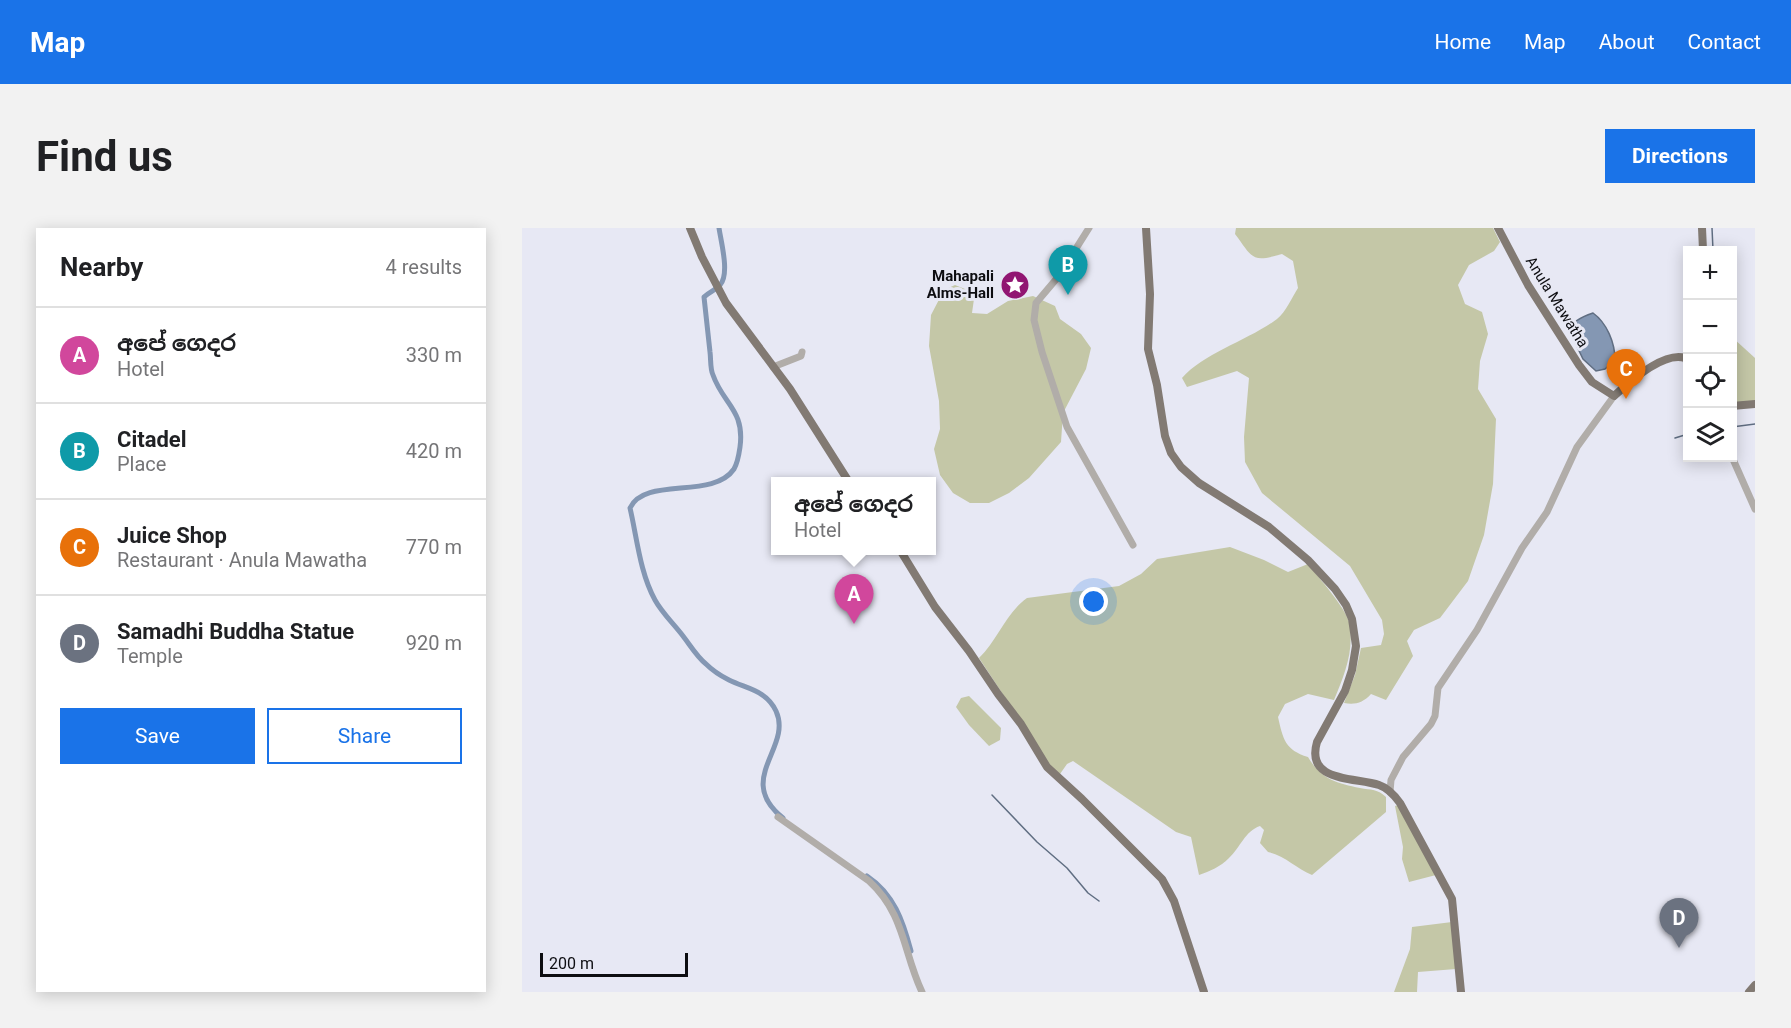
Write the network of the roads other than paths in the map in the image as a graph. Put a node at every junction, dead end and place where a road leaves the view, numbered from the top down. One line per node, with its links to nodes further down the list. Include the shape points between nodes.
1 (690, 228): 9 (main road, via 714,283)
2 (1089, 228): 16 (street, via 1058,278 1036,303 1034,320 1067,427)
3 (1146, 228): 18 (main road, via 1148,349 1171,453 1199,483 1269,526 1323,575 1344,601 1355,628 1356,652 1348,684 1317,742 1316,759 1330,775 1378,785)
4 (1498, 228): 10 (main road, Anula Mawatha, via 1528,285 1580,365 1592,382)
5 (1702, 228): 6 (main road)
6 (1703, 246)
7 (802, 352): 9 (street, via 801,356)
8 (1683, 357): 10 (main road, via 1648,369)
9 (773, 367): 14 (main road)
10 (1614, 396): 18 (street, via 1577,447 1547,512 1438,688 1435,716 1403,757)
11 (1755, 404): 12 (main road)
12 (1737, 406)
13 (1734, 462): 15 (street)
14 (846, 477)
15 (1755, 509)
16 (1133, 545)
17 (903, 555): 22 (main road, via 1044,763 1162,879 1174,901)
18 (1390, 792): 23 (main road, via 1404,809 1452,899)
19 (778, 817): 21 (street, via 878,889 898,919)
20 (1755, 985): 24 (main road)
21 (922, 992)
22 (1204, 992)
23 (1461, 992)
24 (1749, 992)

